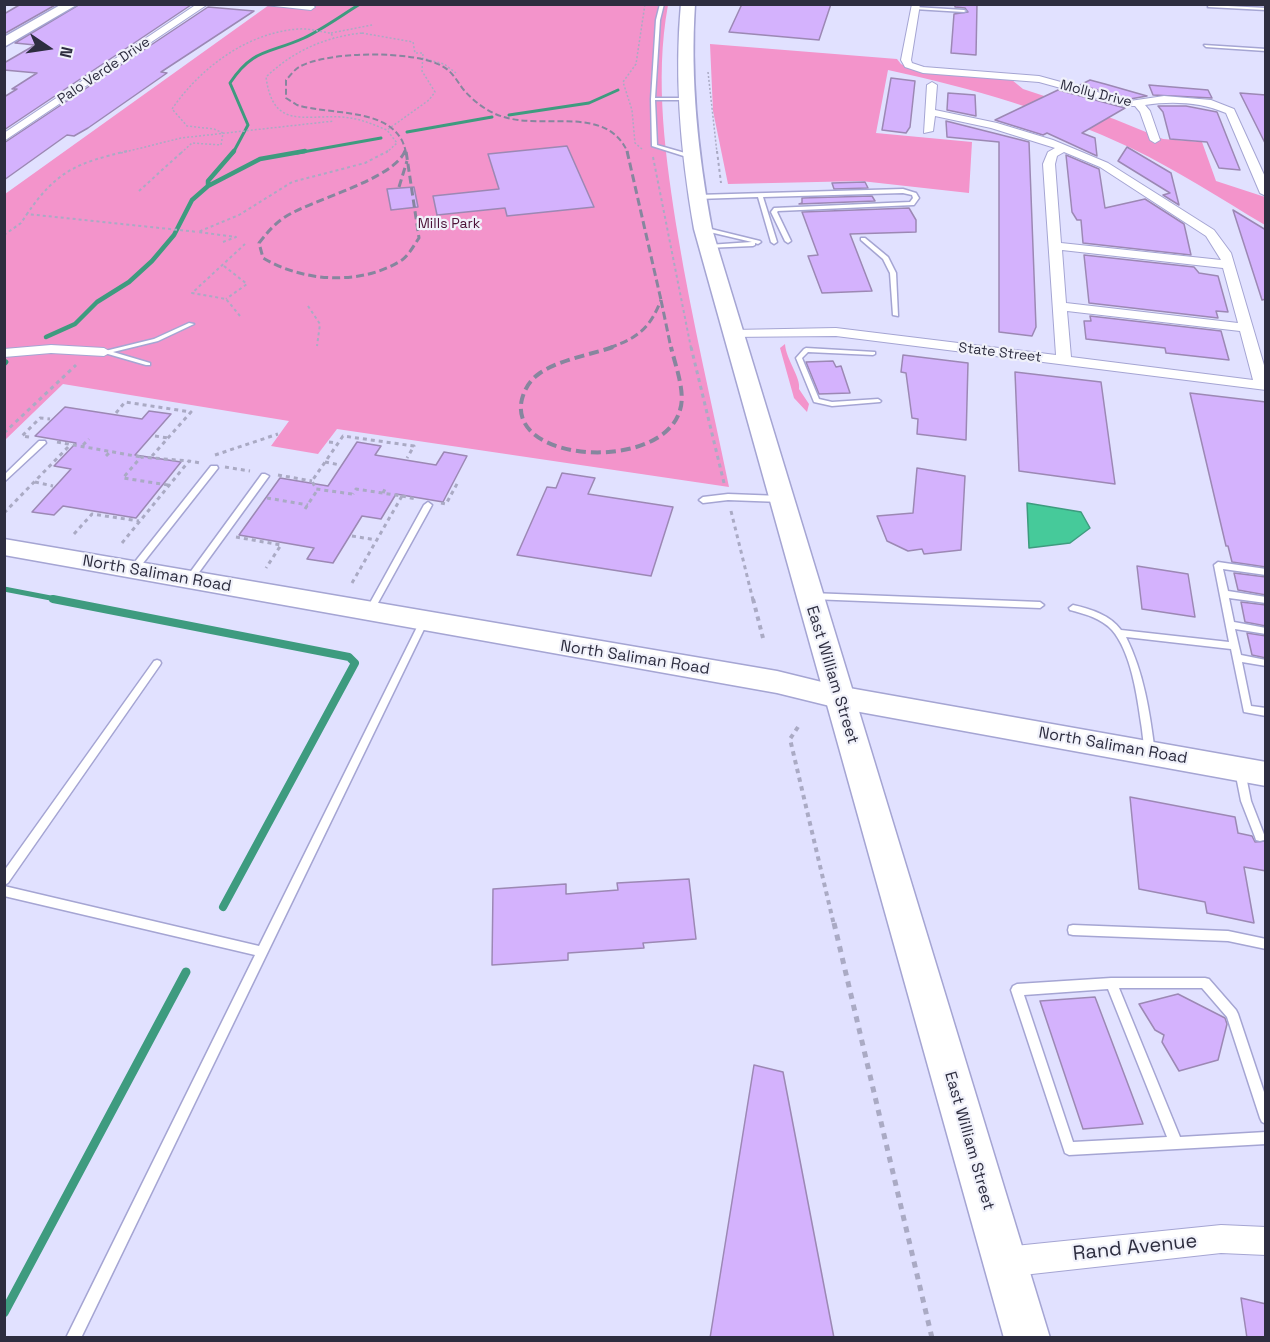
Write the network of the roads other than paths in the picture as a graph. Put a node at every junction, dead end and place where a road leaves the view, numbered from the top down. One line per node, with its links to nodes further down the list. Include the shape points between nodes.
1 (72, 4): 11 (main road)
2 (204, 4): 20 (street, Palo Verde Drive)
3 (260, 4): 8 (street)
4 (662, 4): 15 (lane)
5 (688, 4): 16 (main road, East William Street)
6 (916, 6): 10 (lane); 17 (street, Molly Drive, via 908,65 923,70 1039,79 1122,103)
7 (1209, 6): 9 (lane)
8 (311, 7)
9 (1266, 9)
10 (964, 11)
11 (6, 42)
12 (1206, 46): 13 (lane)
13 (1266, 50)
14 (932, 85): 18 (street)
15 (653, 99): 16 (lane); 23 (lane, via 655,146)
16 (685, 99): 23 (main road, East William Street)
17 (1139, 104): 21 (street, via 1146,111); 24 (street, Molly Drive, via 1164,99 1226,107)
18 (930, 112): 19 (street); 22 (street, via 993,125)
19 (928, 131)
20 (4, 138)
21 (1155, 140)
22 (1064, 148): 31 (street, via 1052,154 1049,164); 32 (street, via 1104,165 1194,222 1220,244)
23 (690, 156): 26 (main road, East William Street)
24 (1266, 193)
25 (760, 195): 26 (lane); 29 (lane, via 903,191 916,198 912,204 776,209); 30 (lane)
26 (697, 197): 27 (main road, East William Street)
27 (706, 238): 27 (lane, via 749,245 758,242); 37 (main road, East William Street)
28 (863, 239): 34 (lane, via 886,258 893,273)
29 (788, 241)
30 (774, 242)
31 (1056, 246): 32 (street); 33 (street)
32 (1228, 265): 36 (street)
33 (1060, 306): 36 (street); 41 (street)
34 (896, 315)
35 (191, 324): 38 (lane, via 156,340)
36 (1246, 328): 43 (street)
37 (733, 334): 41 (street, State Street, via 836,332); 49 (main road, East William Street)
38 (98, 351): 39 (street); 42 (lane)
39 (4, 353)
40 (873, 353): 44 (lane, via 806,350 799,358 816,401)
41 (1064, 361): 43 (street, State Street)
42 (148, 364)
43 (1264, 386)
44 (878, 401)
45 (42, 443): 48 (lane)
46 (214, 468): 53 (lane)
47 (265, 476): 55 (lane)
48 (4, 480)
49 (781, 499): 50 (lane); 57 (main road, East William Street)
50 (703, 500)
51 (428, 505): 61 (lane)
52 (4, 547): 53 (main road, North Saliman Road)
53 (133, 570): 55 (main road, North Saliman Road)
54 (1266, 572): 56 (lane, via 1218,565)
55 (189, 580): 61 (main road, North Saliman Road)
56 (1224, 594): 58 (lane); 63 (lane)
57 (808, 596): 59 (lane); 70 (main road, East William Street)
58 (1266, 600)
59 (1040, 605)
60 (1073, 608): 65 (lane, via 1101,617)
61 (369, 612): 62 (main road, North Saliman Road)
62 (424, 621): 70 (main road, North Saliman Road, via 777,682); 79 (lane)
63 (1230, 625): 64 (lane); 66 (lane)
64 (1266, 631)
65 (1120, 633): 66 (lane); 72 (lane, via 1140,691)
66 (1233, 646): 67 (lane)
67 (1236, 658): 69 (lane); 71 (lane, via 1247,709)
68 (157, 663): 75 (lane)
69 (1266, 663)
70 (838, 697): 72 (main road, North Saliman Road); 85 (main road, East William Street)
71 (1266, 712)
72 (1150, 753): 73 (main road, North Saliman Road)
73 (1252, 771): 74 (lane, via 1246,801)
74 (1260, 837)
75 (4, 880)
76 (4, 891): 79 (lane)
77 (1072, 930): 78 (lane, via 1228,936)
78 (1266, 944)
79 (263, 952): 86 (lane)
80 (1111, 983): 81 (lane, via 1205,982 1232,1014); 83 (lane); 83 (lane, via 1017,990 1069,1149)
81 (1266, 1119)
82 (1266, 1138): 83 (lane)
83 (1176, 1143)
84 (1266, 1241): 85 (street, Rand Avenue, via 1221,1239)
85 (1005, 1262): 87 (main road, East William Street)
86 (73, 1338)
87 (1027, 1338)

